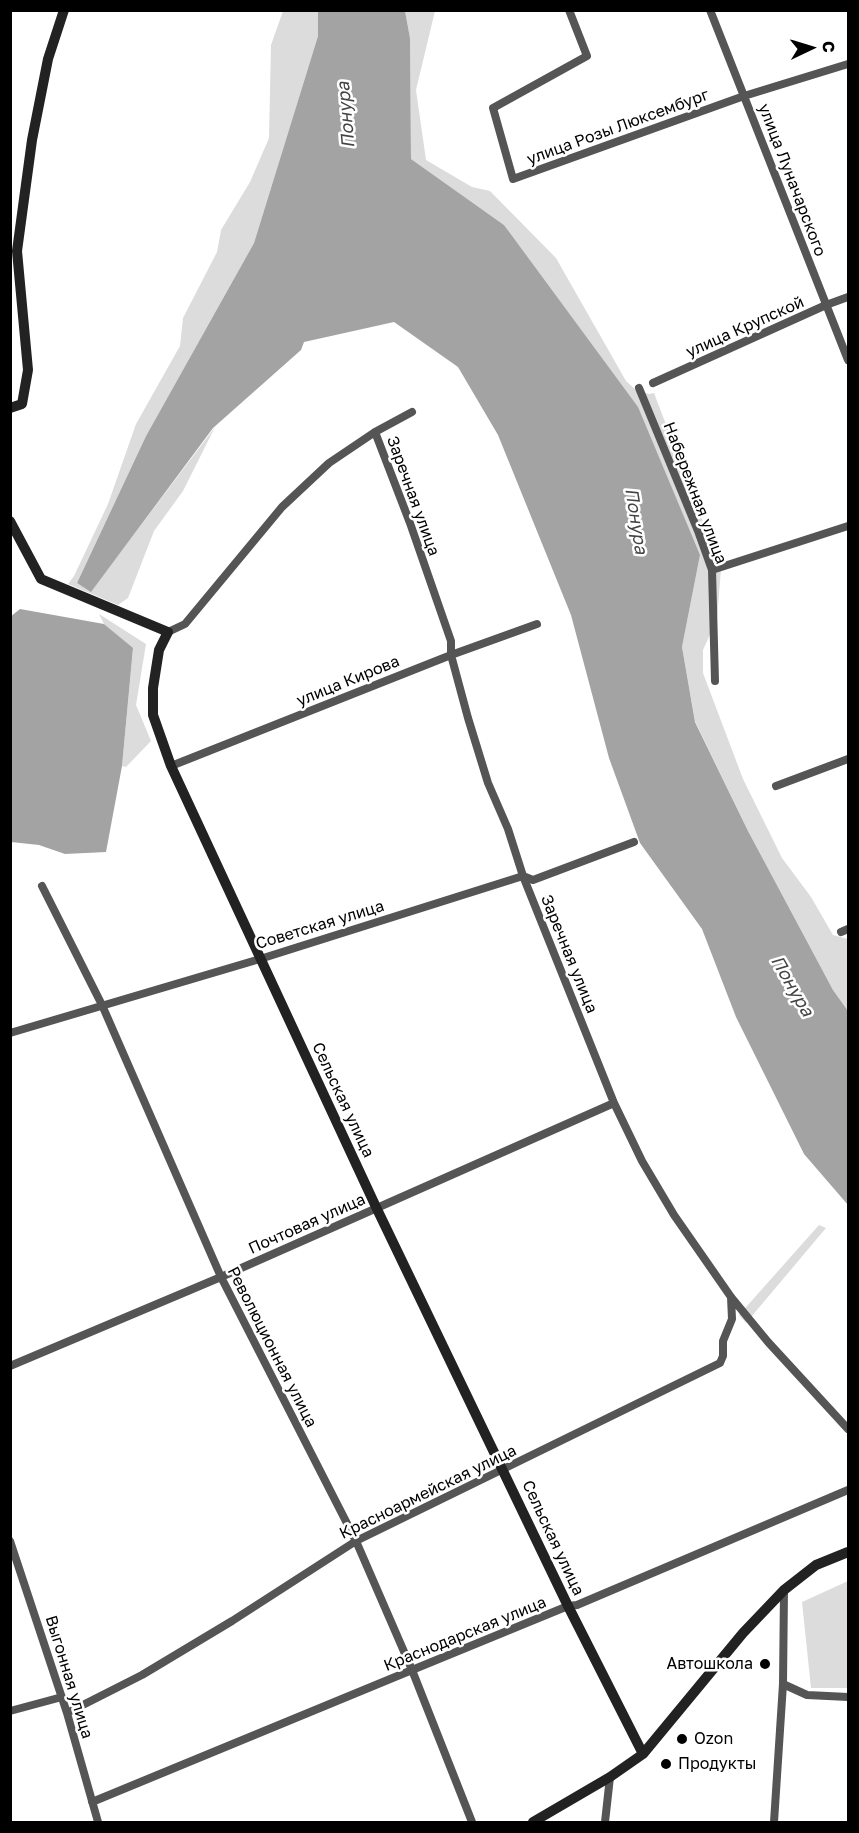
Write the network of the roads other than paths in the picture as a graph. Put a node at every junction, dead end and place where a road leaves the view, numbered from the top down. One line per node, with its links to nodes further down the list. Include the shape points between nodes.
1 (64, 10): 11 (street, via 48,59 18,240 28,370 22,404)
2 (569, 10): 5 (street, улица Розы Люксембург, via 587,56 493,108 513,179)
3 (710, 10): 5 (street, улица Луначарского)
4 (849, 64): 5 (street, улица Розы Люксембург)
5 (744, 96): 7 (street, улица Луначарского)
6 (849, 297): 7 (street, улица Крупской)
7 (826, 305): 8 (street, улица Луначарского); 9 (street, улица Крупской)
8 (849, 360)
9 (653, 384)
10 (639, 388): 16 (street, Набережная улица)
11 (10, 408)
12 (412, 412): 13 (street)
13 (375, 432): 18 (street, via 329,463 282,507 185,624); 19 (street, Заречная улица, via 451,641)
14 (10, 521): 18 (street, via 41,579)
15 (849, 526): 16 (street)
16 (712, 570): 20 (street, Набережная улица)
17 (537, 624): 19 (street, улица Кирова)
18 (168, 632): 22 (street, Сельская улица, via 159,650 153,715)
19 (451, 655): 22 (street, улица Кирова); 25 (street, Заречная улица, via 488,783)
20 (715, 681)
21 (849, 759): 23 (street)
22 (171, 766): 27 (street, Сельская улица)
23 (776, 786)
24 (634, 842): 25 (street, Советская улица, via 533,880)
25 (524, 876): 27 (street, Советская улица); 30 (street, Заречная улица)
26 (42, 886): 28 (street, Революционная улица)
27 (260, 958): 28 (street, Советская улица); 31 (street, Сельская улица)
28 (102, 1005): 29 (street, Советская улица); 32 (street, Революционная улица)
29 (10, 1033)
30 (614, 1104): 31 (street, Почтовая улица); 33 (street, Заречная улица, via 674,1215)
31 (376, 1207): 32 (street, Почтовая улица); 36 (street, Сельская улица)
32 (221, 1277): 34 (street, Почтовая улица); 39 (street, Революционная улица)
33 (731, 1297): 35 (street, Заречная улица); 36 (street, Красноармейская улица, via 732,1319 720,1363)
34 (10, 1366)
35 (849, 1429)
36 (504, 1470): 39 (street, Красноармейская улица); 42 (street, Сельская улица)
37 (849, 1490): 42 (street, Краснодарская улица)
38 (10, 1541): 45 (street, Выгонная улица)
39 (356, 1541): 43 (street, Революционная улица); 48 (street, Красноармейская улица, via 142,1675)
40 (849, 1552): 41 (street, via 816,1565)
41 (784, 1590): 44 (street); 49 (street, via 743,1633)
42 (568, 1606): 43 (street, Краснодарская улица); 49 (street, Сельская улица)
43 (412, 1670): 51 (street, Краснодарская улица); 53 (street, Революционная улица)
44 (783, 1684): 46 (street, via 807,1695); 56 (street)
45 (62, 1697): 47 (street); 48 (street, Выгонная улица)
46 (849, 1697)
47 (10, 1711)
48 (67, 1713): 51 (street, Выгонная улица)
49 (643, 1754): 50 (street)
50 (610, 1777): 54 (street); 55 (street)
51 (92, 1802): 52 (street, Выгонная улица)
52 (98, 1822)
53 (472, 1822)
54 (533, 1822)
55 (605, 1822)
56 (774, 1822)

